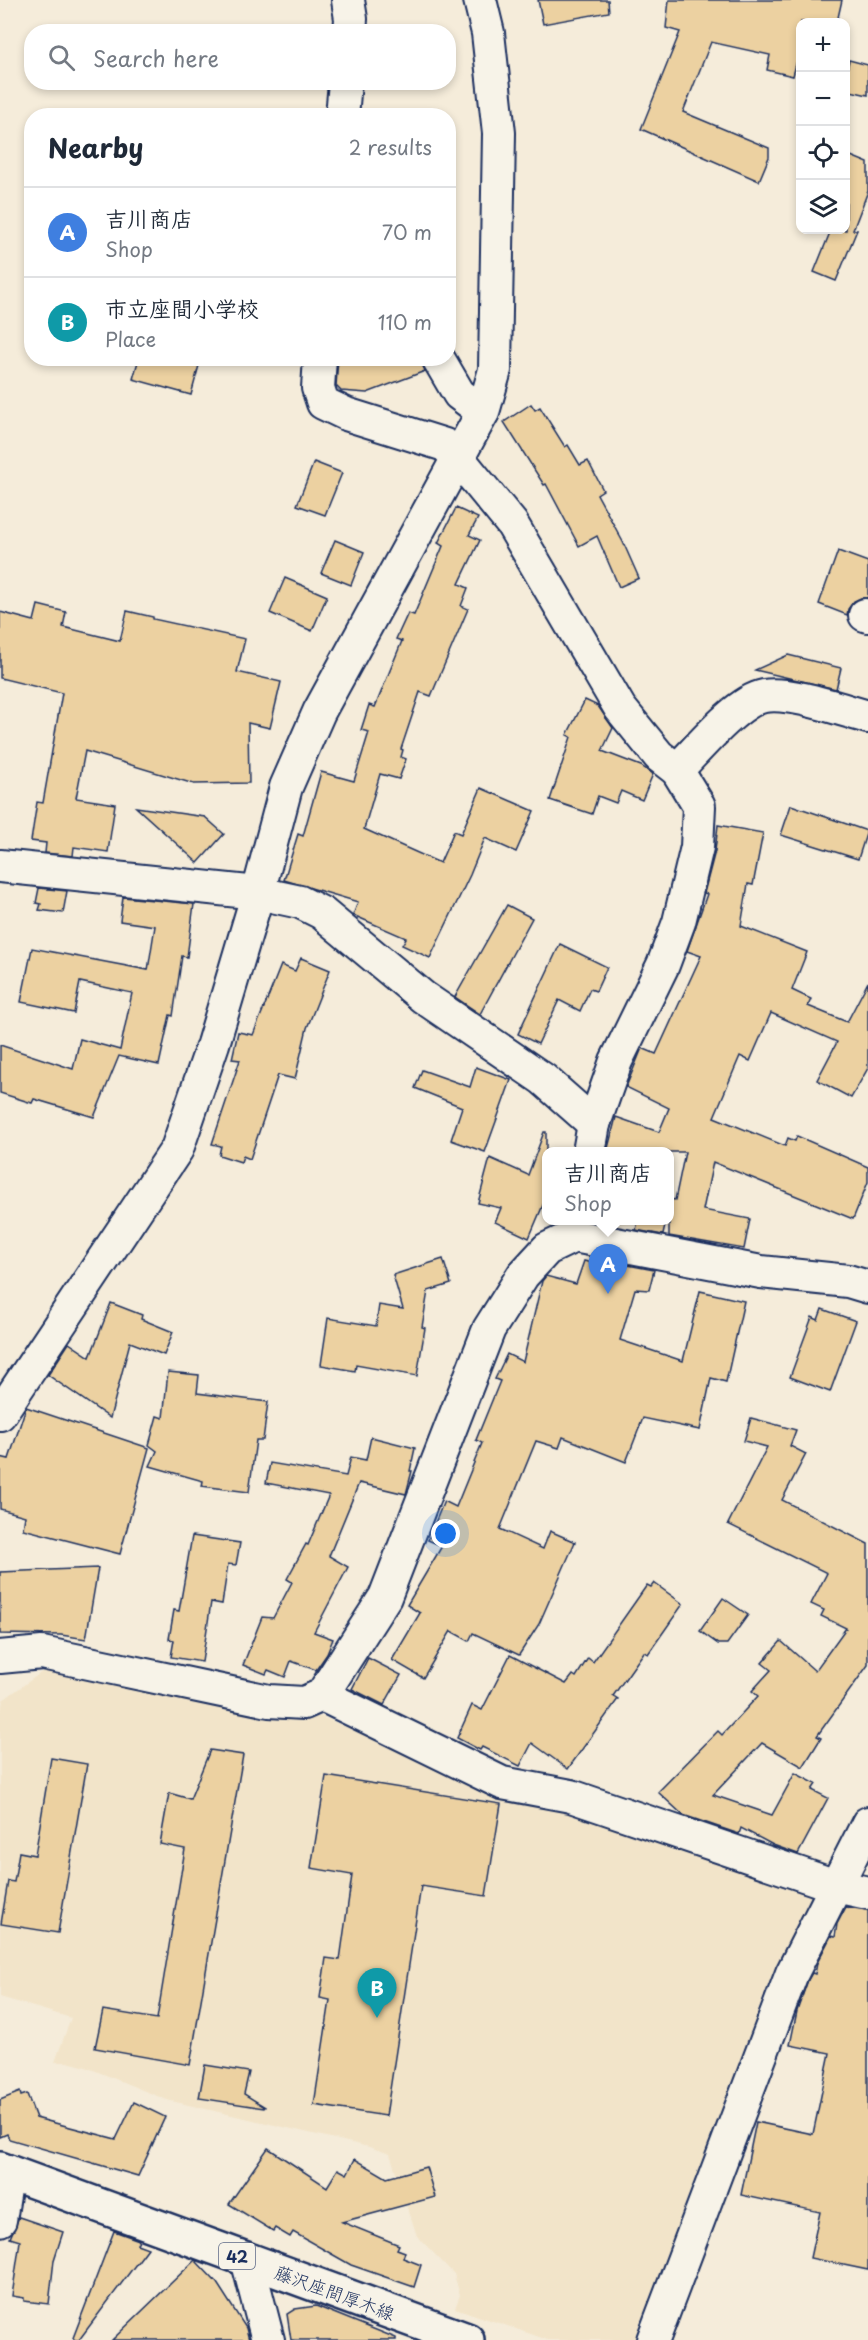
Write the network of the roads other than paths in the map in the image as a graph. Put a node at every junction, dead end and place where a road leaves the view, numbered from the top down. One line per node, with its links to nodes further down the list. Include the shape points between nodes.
1 (348, 0): 3 (street)
2 (480, 0): 8 (street, via 488,33 499,133 495,370)
3 (351, 24)
4 (344, 90): 5 (street)
5 (343, 108)
6 (319, 366): 9 (street, via 318,388 323,403 445,445)
7 (443, 366): 8 (street, via 459,394)
8 (483, 411): 9 (street)
9 (458, 458): 11 (street, via 512,524 620,708 659,756); 13 (street, via 319,712 286,787)
10 (868, 717): 11 (street, via 787,696 764,696 742,705)
11 (677, 770): 14 (street, via 699,807 697,847 679,922 663,965 616,1061)
12 (0, 866): 13 (street)
13 (258, 893): 14 (street, via 300,902 322,913 423,997 543,1079); 17 (street, via 177,1149)
14 (592, 1138)
15 (575, 1228): 16 (street, via 761,1272 848,1281); 19 (street, via 547,1249 523,1275 489,1329 385,1597)
16 (868, 1287)
17 (0, 1414)
18 (0, 1657): 19 (street, via 42,1653 270,1701 304,1703)
19 (322, 1695): 21 (street, via 502,1783 571,1796)
20 (868, 1823): 21 (street)
21 (836, 1886): 22 (street); 28 (street, via 792,1973)
22 (868, 1893)
23 (4, 2170): 24 (street); 25 (main road, 藤沢座間厚木線 / 42)
24 (0, 2220)
25 (247, 2259): 26 (street); 27 (main road, 藤沢座間厚木線 / 42)
26 (268, 2340)
27 (467, 2340)
28 (654, 2340)

